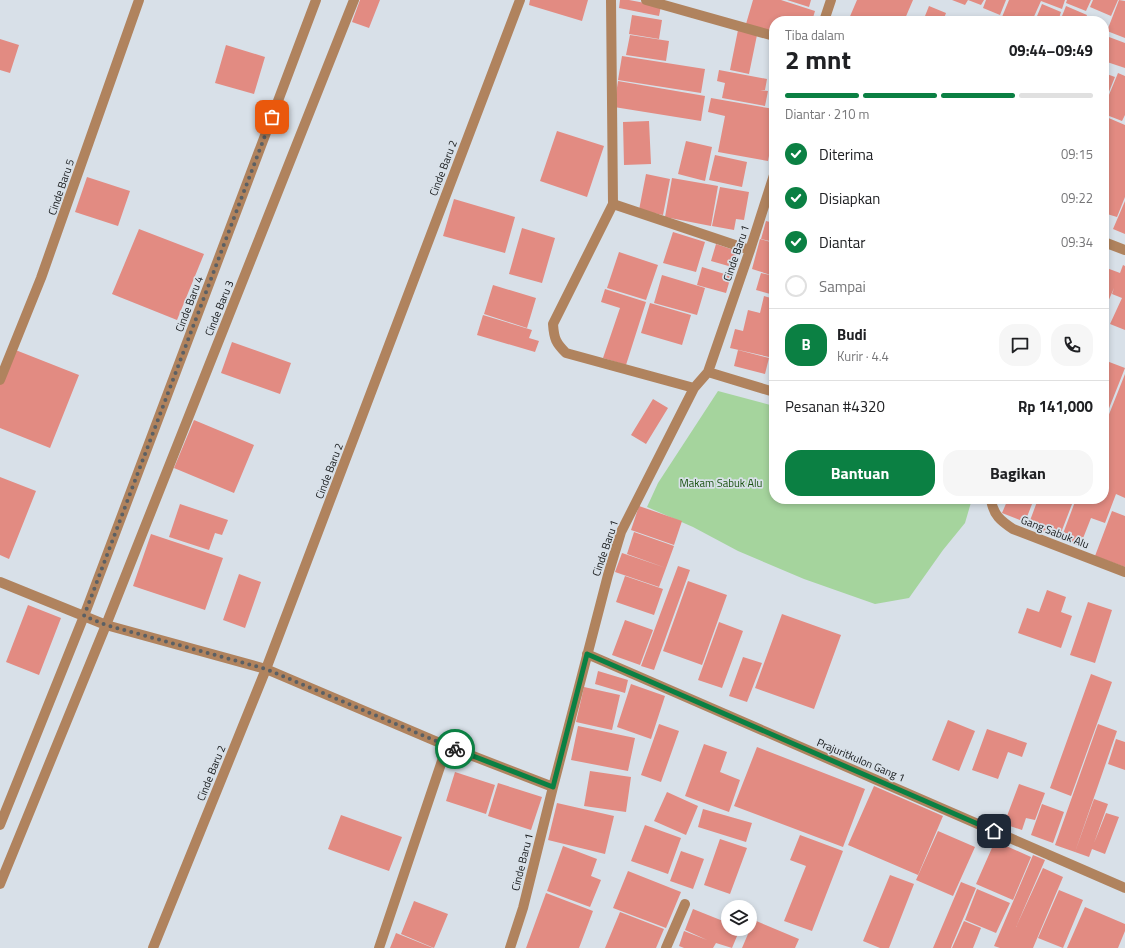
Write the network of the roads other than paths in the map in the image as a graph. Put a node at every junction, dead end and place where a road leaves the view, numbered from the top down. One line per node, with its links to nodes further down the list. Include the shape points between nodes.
1 (139, 0): 16 (street, Cinde Baru 5, via 42,278)
2 (316, 0): 22 (street, Cinde Baru 4)
3 (354, 0): 23 (street, Cinde Baru 3)
4 (520, 0): 25 (street, Cinde Baru 2)
5 (611, 0): 11 (street)
6 (646, 0): 9 (street)
7 (831, 0): 8 (street)
8 (826, 16)
9 (769, 35)
10 (769, 190): 13 (street, Cinde Baru 1)
11 (613, 204): 13 (street); 17 (street, via 553,324 554,336 566,353)
12 (1109, 244): 14 (street)
13 (750, 250): 15 (street, Cinde Baru 1)
14 (1125, 250)
15 (708, 372): 17 (street, Cinde Baru 1); 18 (street)
16 (0, 380)
17 (694, 388): 24 (street, Cinde Baru 1, via 621,532)
18 (769, 390)
19 (992, 504): 20 (street, Gang Sabuk Alu, via 998,519 1013,529)
20 (1125, 572)
21 (0, 582): 22 (street)
22 (84, 616): 23 (street); 28 (street, Cinde Baru 4)
23 (106, 625): 25 (street); 29 (street, Cinde Baru 3)
24 (587, 654): 27 (street, Cinde Baru 1); 30 (street, Prajuritkulon Gang 1)
25 (266, 669): 26 (street); 32 (street, Cinde Baru 2)
26 (447, 746): 27 (street); 33 (street)
27 (553, 787): 34 (street, Cinde Baru 1, via 523,908)
28 (0, 825)
29 (0, 884)
30 (1125, 888)
31 (685, 904): 35 (street)
32 (153, 948)
33 (379, 948)
34 (510, 948)
35 (666, 948)

